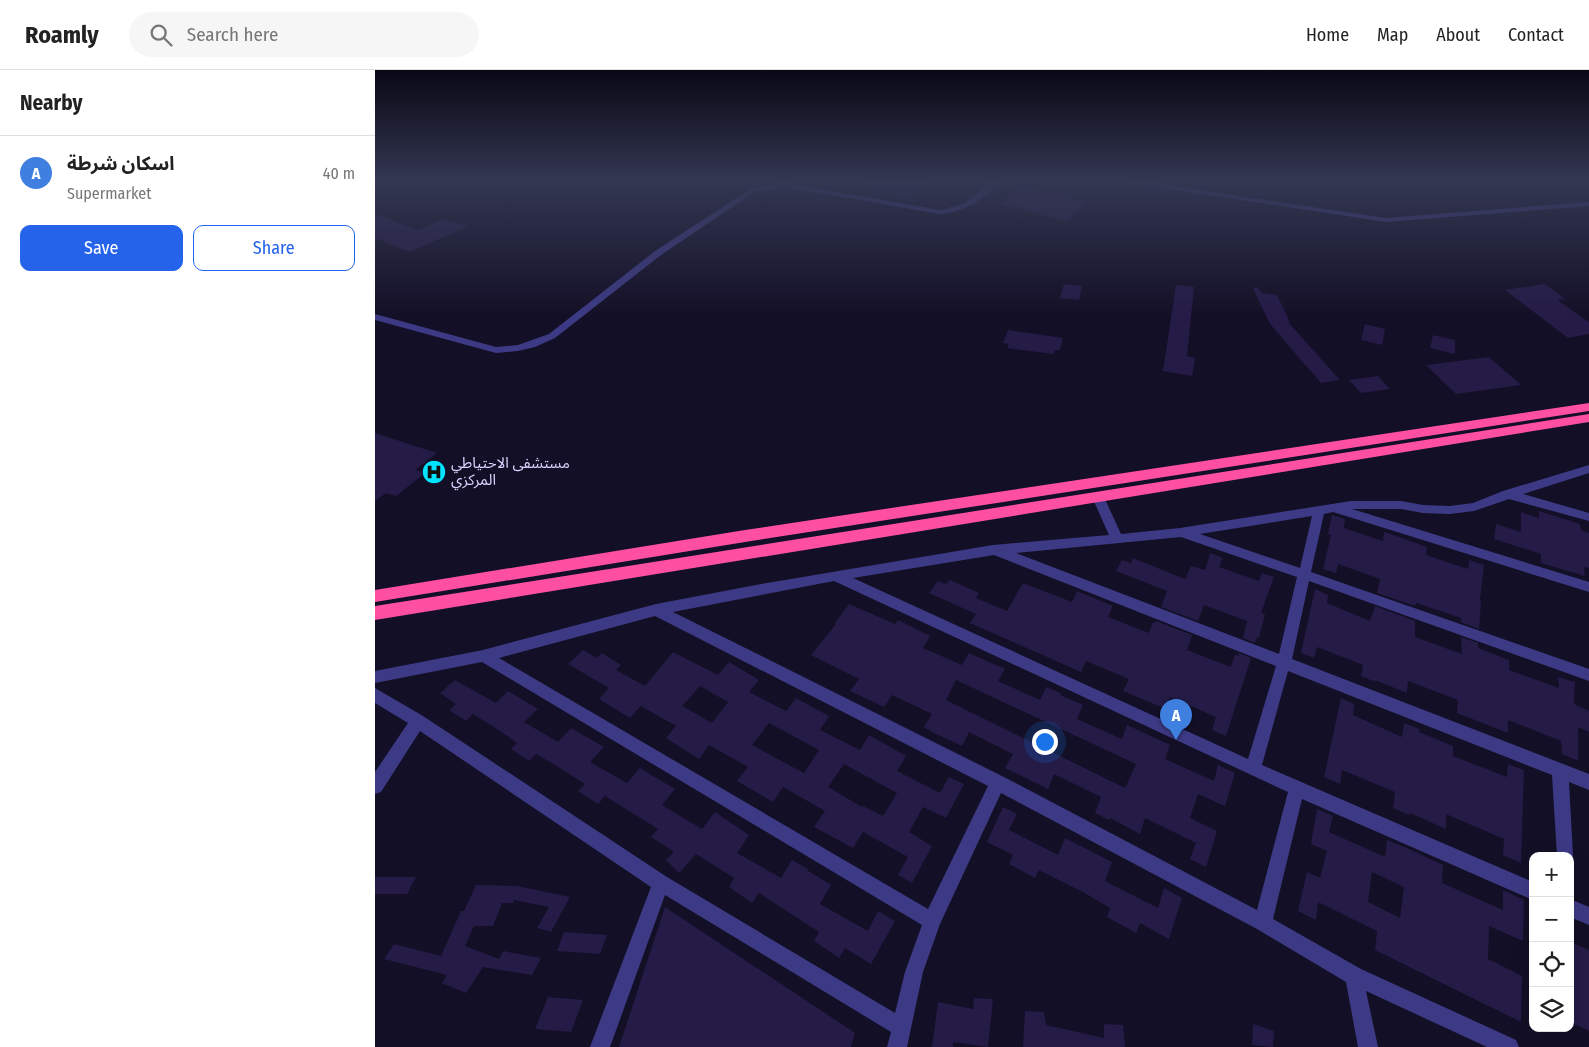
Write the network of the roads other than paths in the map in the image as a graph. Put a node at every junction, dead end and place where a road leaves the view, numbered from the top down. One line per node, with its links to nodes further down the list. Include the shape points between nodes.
1 (700, 226): 2 (street, via 552,336 535,345 517,350 496,350)
2 (375, 317)
3 (1589, 406): 16 (highway)
4 (1589, 418): 7 (highway)
5 (1589, 469): 6 (street)
6 (1507, 494): 8 (street, via 1474,507 1450,510 1376,504); 9 (street)
7 (1098, 497): 11 (street); 18 (highway)
8 (1326, 509): 10 (street); 13 (street); 15 (street)
9 (1589, 517)
10 (1180, 533): 11 (street); 13 (street)
11 (1117, 539): 12 (street)
12 (993, 550): 14 (street); 20 (street)
13 (1306, 575): 20 (street); 21 (street)
14 (835, 576): 17 (street); 25 (street)
15 (1589, 587)
16 (375, 596)
17 (655, 610): 19 (street); 28 (street)
18 (375, 613)
19 (483, 656): 22 (street); 36 (street)
20 (1284, 662): 25 (street); 26 (street)
21 (1589, 675)
22 (375, 677)
23 (375, 695): 24 (street)
24 (418, 721): 29 (street); 32 (street)
25 (1253, 769): 30 (street)
26 (1560, 770): 27 (street); 31 (street)
27 (1589, 782)
28 (998, 783): 36 (street); 37 (street)
29 (375, 786)
30 (1297, 788): 33 (street); 37 (street)
31 (1565, 852)
32 (661, 883): 39 (street); 40 (street)
33 (1529, 889)
34 (1574, 910): 35 (street)
35 (1589, 916)
36 (932, 922): 39 (street, via 914,972)
37 (1263, 923): 38 (street)
38 (1354, 976): 42 (street); 43 (street)
39 (901, 1027): 41 (street)
40 (600, 1047)
41 (897, 1047)
42 (1368, 1047)
43 (1509, 1047)

